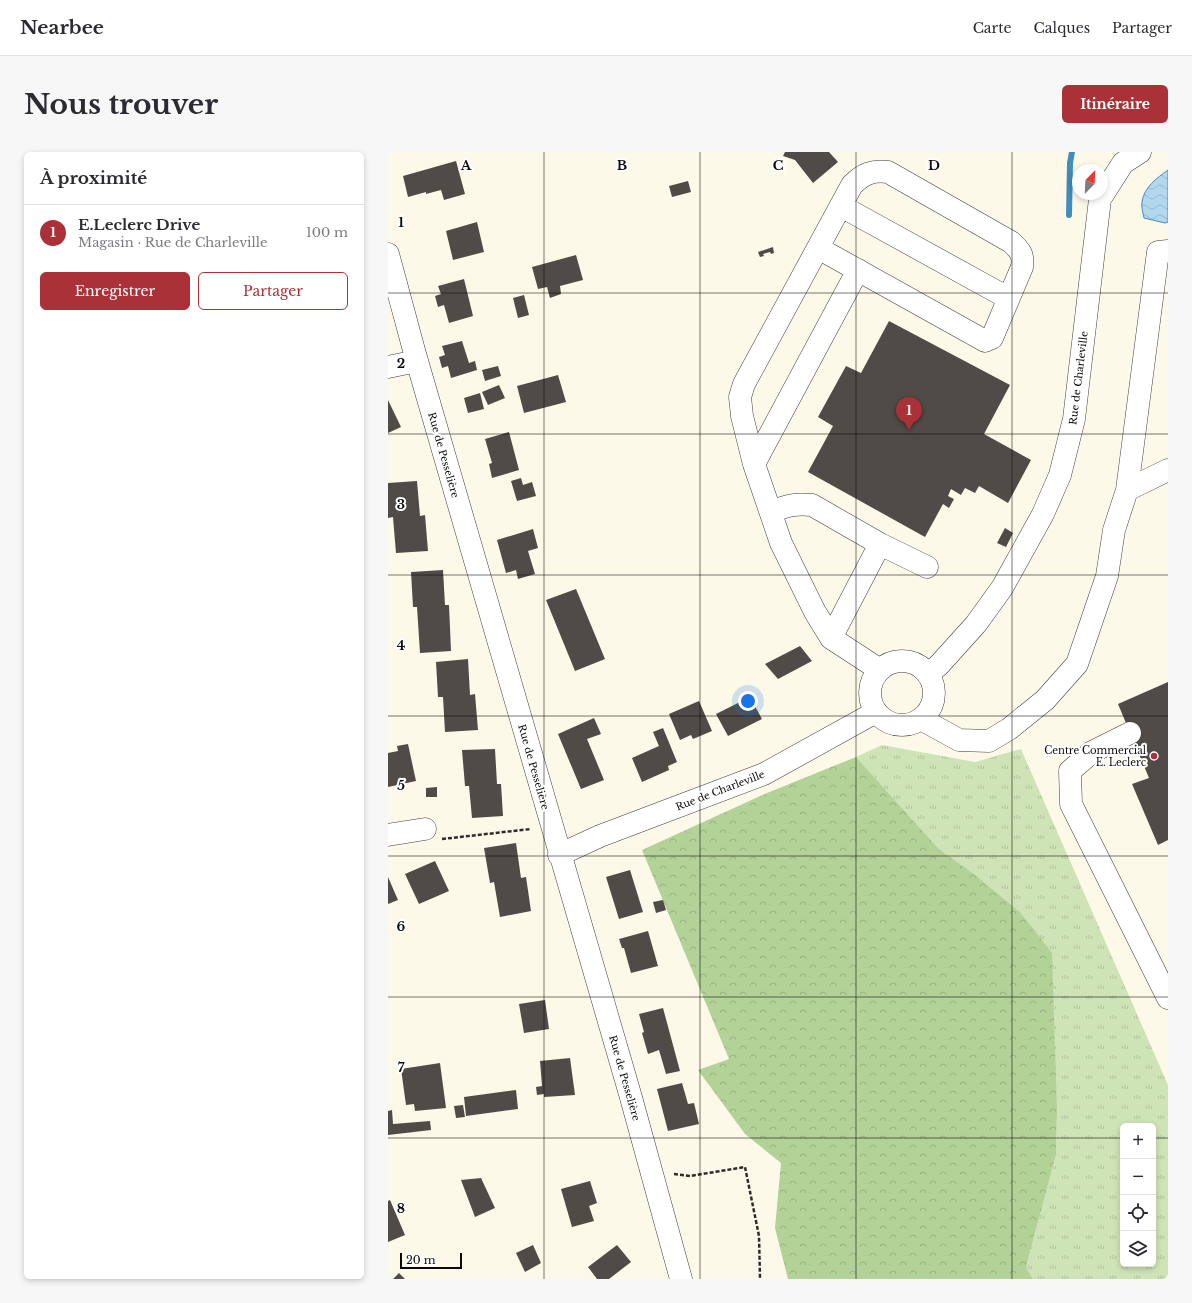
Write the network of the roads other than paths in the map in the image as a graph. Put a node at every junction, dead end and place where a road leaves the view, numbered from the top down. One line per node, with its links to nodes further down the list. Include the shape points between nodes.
1 (1140, 152): 18 (street, Rue de Charleville, via 1123,163 1100,199 1074,419 1060,475 1043,514 1002,588 976,624)
2 (841, 206): 3 (street); 7 (street); 7 (street, via 852,185 860,177 879,171 888,172 1020,249 1022,268)
3 (818, 248): 6 (street); 10 (street, via 744,384 740,397)
4 (1168, 251): 12 (street, via 1158,252)
5 (388, 254): 8 (street, Rue de Pesselière)
6 (858, 270): 7 (street, via 986,341 992,338); 10 (street)
7 (1008, 298)
8 (417, 361): 9 (street); 24 (street, Rue de Pesselière)
9 (388, 367)
10 (754, 464): 13 (street)
11 (1168, 470): 12 (street)
12 (1127, 490): 20 (street, via 1114,530 1107,576 1077,664 1046,700 989,741 959,740)
13 (771, 512): 14 (street, via 787,505 812,505); 16 (street, via 781,543 815,612)
14 (880, 544): 15 (street); 16 (street)
15 (927, 567)
16 (831, 638): 17 (street)
17 (880, 670): 18 (street, via 892,662 902,661 912,662); 19 (street, via 872,682 870,692 871,703)
18 (928, 674): 20 (street, via 934,693 933,703)
19 (876, 712): 20 (street, via 883,720 902,726); 24 (street, Rue de Charleville, via 764,774 600,836)
20 (921, 719)
21 (1130, 733): 25 (street, via 1092,752 1070,771 1071,804)
22 (425, 829): 23 (street)
23 (388, 835)
24 (559, 855): 26 (street, Rue de Pesselière)
25 (1168, 998)
26 (681, 1279)

